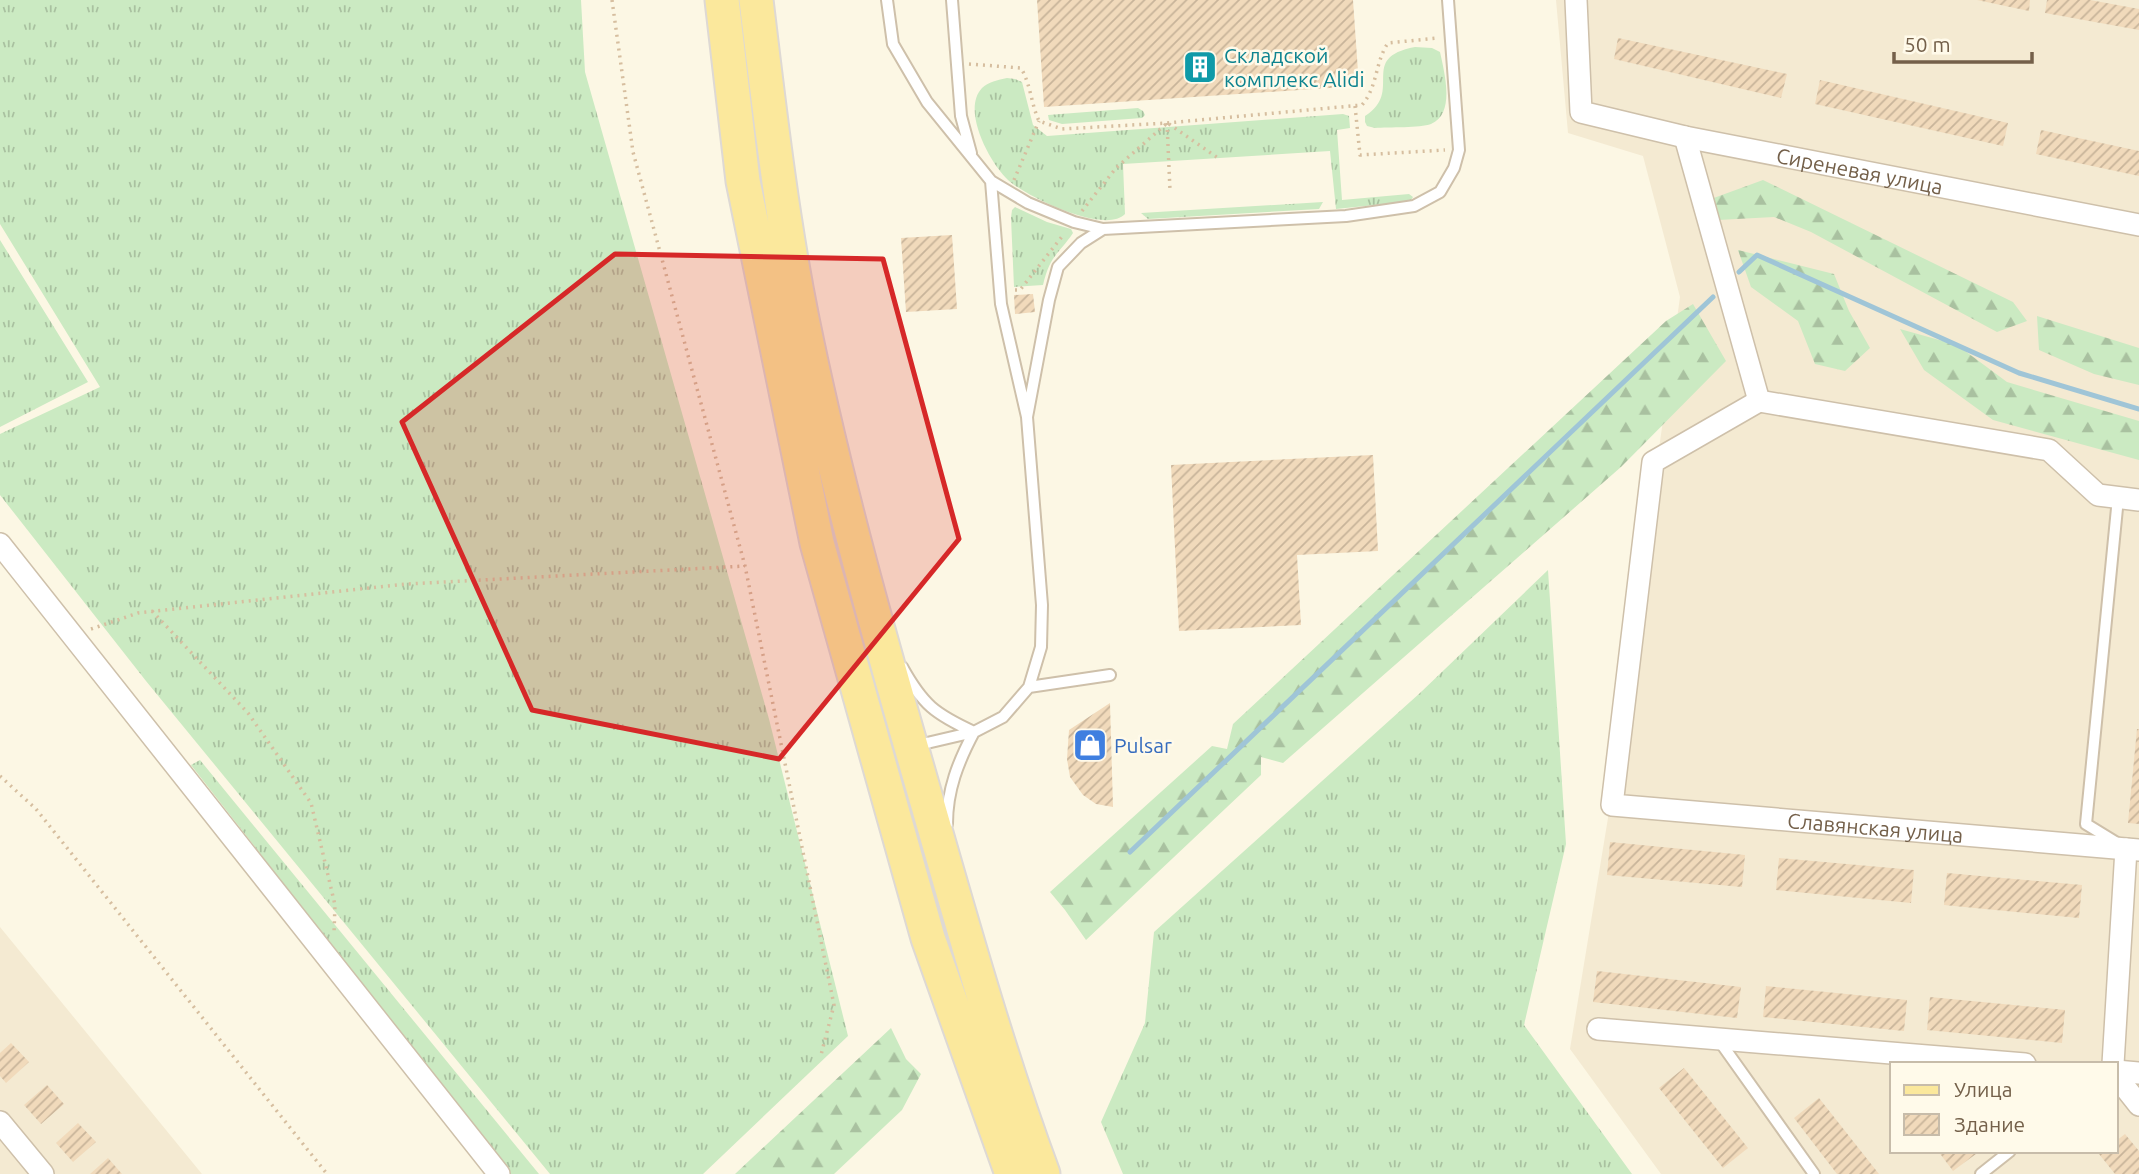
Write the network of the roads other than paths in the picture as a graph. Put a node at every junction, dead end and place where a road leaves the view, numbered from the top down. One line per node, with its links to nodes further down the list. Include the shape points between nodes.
1 (722, 0): 21 (main road, via 743,181 817,543)
2 (756, 0): 16 (main road, via 802,319)
3 (887, 0): 8 (lane, via 893,44 927,102)
4 (952, 0): 8 (lane, via 961,116)
5 (1448, 0): 11 (lane, via 1459,150 1440,192 1413,206 1346,216)
6 (1576, 0): 7 (street, Сиреневая улица, via 1581,112)
7 (1685, 137): 10 (street, Сиреневая улица); 12 (street)
8 (974, 160): 9 (lane)
9 (991, 181): 11 (lane, via 1028,203); 13 (lane, via 1001,304)
10 (2139, 225)
11 (1103, 229): 13 (lane, via 1058,267)
12 (1759, 401): 14 (street, via 2049,450 2098,495); 22 (street, Славянская улица, via 1653,462 1612,806)
13 (1027, 417): 18 (lane, via 1042,605 1041,647)
14 (2129, 499): 22 (lane, via 2086,824)
15 (0, 544): 35 (street)
16 (863, 573): 19 (lane, via 916,692 943,717); 20 (main road)
17 (1110, 675): 18 (lane)
18 (1030, 687): 19 (lane, via 1003,717)
19 (974, 732): 20 (lane); 23 (lane, via 952,780 947,821)
20 (911, 746): 21 (main road); 23 (main road)
21 (874, 753): 36 (main road, via 928,938)
22 (2133, 849): 27 (street)
23 (972, 958): 37 (main road)
24 (1598, 1029): 25 (street)
25 (1717, 1039): 26 (street); 38 (lane)
26 (2000, 1062)
27 (2113, 1062)
28 (2118, 1073): 29 (street)
29 (2139, 1073)
30 (2118, 1076): 31 (street)
31 (2139, 1105)
32 (0, 1122): 34 (street)
33 (2007, 1153): 39 (lane)
34 (43, 1174)
35 (499, 1174)
36 (1012, 1174)
37 (1043, 1174)
38 (1814, 1174)
39 (1981, 1174)

